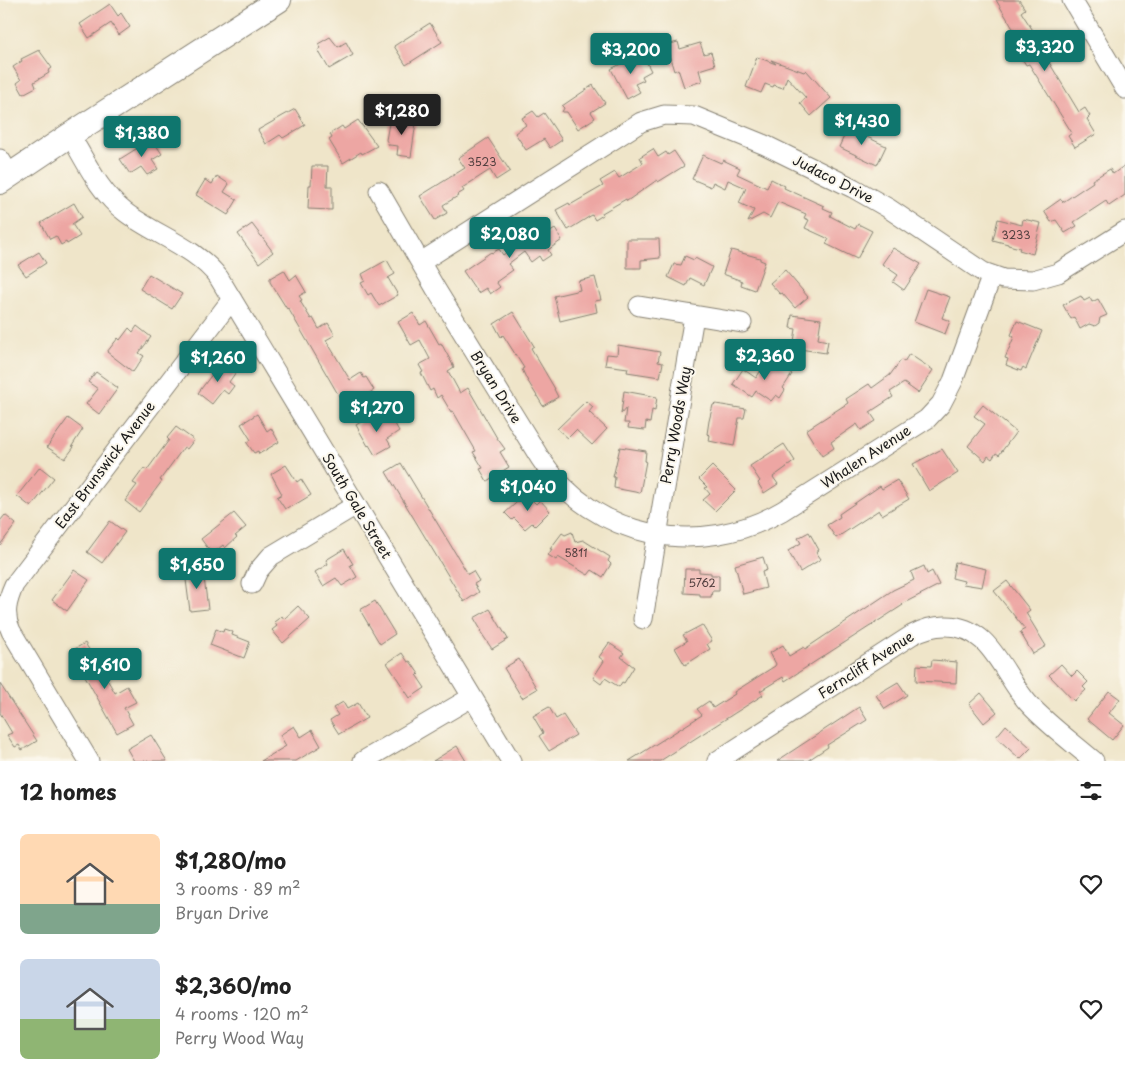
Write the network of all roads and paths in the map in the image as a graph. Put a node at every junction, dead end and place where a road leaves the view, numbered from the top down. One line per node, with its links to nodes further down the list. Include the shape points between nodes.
1 (280, 0): 4 (main road)
2 (1072, 0): 3 (street)
3 (1125, 89)
4 (70, 135): 5 (main road); 10 (street, South Gale Street, via 110,198 125,212 203,261 215,272)
5 (3, 172)
6 (378, 192): 8 (street, Bryan Drive)
7 (1125, 231): 9 (street, Judaco Drive, via 1041,279 1011,280)
8 (421, 262): 9 (street, Judaco Drive, via 636,125 662,115 682,114 765,145 838,180); 15 (street, Bryan Drive, via 557,481 578,501 608,519 634,530)
9 (992, 275): 15 (street, Whalen Avenue, via 953,381 941,404 926,419 762,522 710,536)
10 (232, 299): 14 (street, South Gale Street); 19 (street, East Brunswick Avenue, via 10,592 6,611 11,631)
11 (639, 306): 12 (street)
12 (694, 316): 13 (street); 15 (street, Perry Woods Way)
13 (742, 323)
14 (356, 505): 16 (street, via 271,556); 18 (street, South Gale Street)
15 (657, 534): 17 (street, Perry Woods Way)
16 (252, 584)
17 (643, 619)
18 (472, 696): 20 (street); 21 (street, South Gale Street)
19 (90, 761)
20 (363, 761)
21 (511, 761)
22 (717, 761): 23 (street, Ferncliff Avenue, via 912,635 934,626 952,626 984,640 1026,701)
23 (1094, 761)

